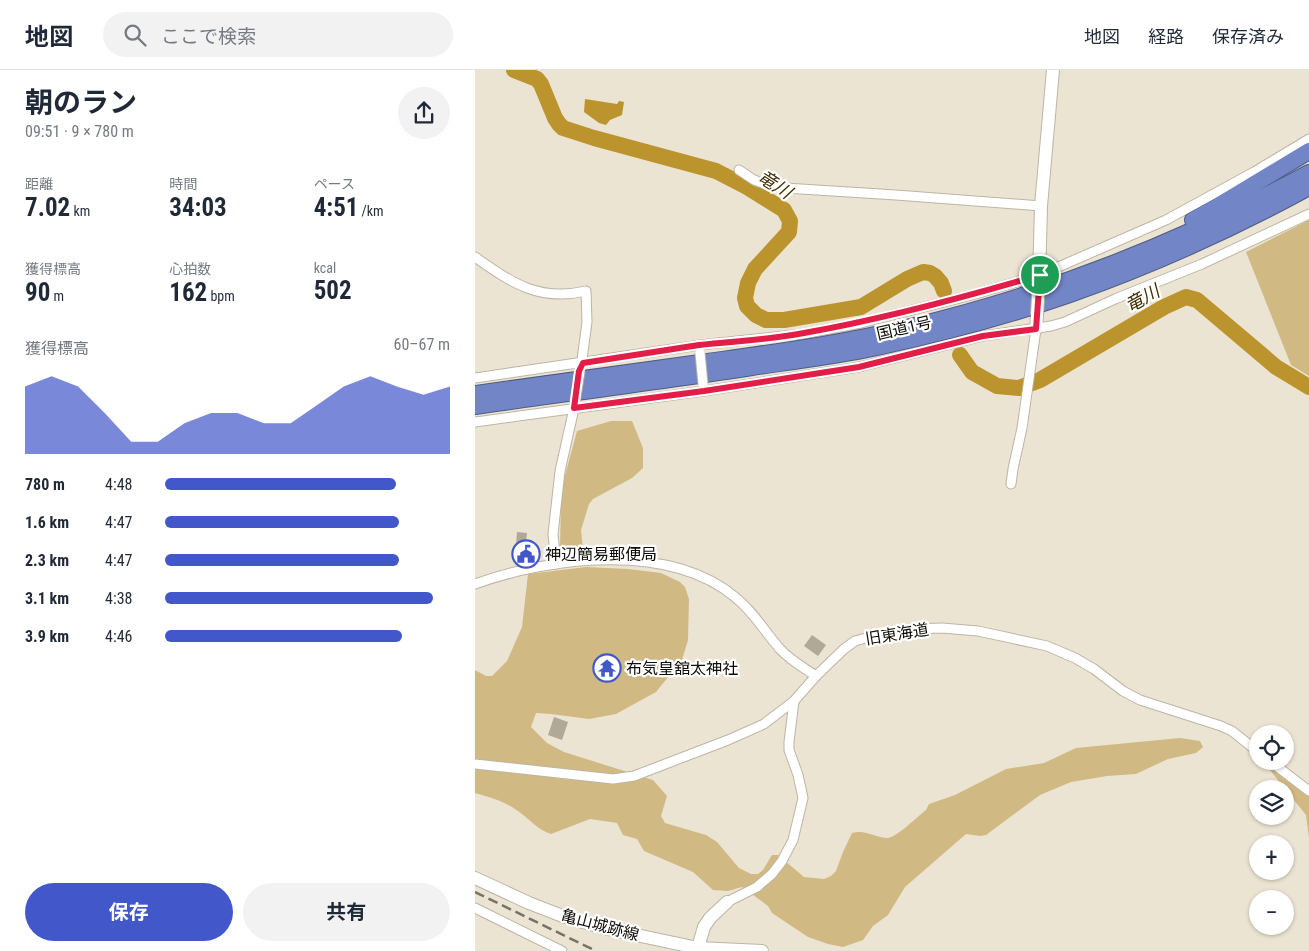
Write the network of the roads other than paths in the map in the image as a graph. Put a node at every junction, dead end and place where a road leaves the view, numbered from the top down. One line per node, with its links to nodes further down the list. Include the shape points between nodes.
1 (1053, 70): 8 (street)
2 (1309, 139): 11 (street, via 1166,220)
3 (1309, 151): 12 (highway, via 1211,210 1073,275)
4 (739, 170): 8 (street, via 754,180 785,188)
5 (1309, 173): 12 (highway, 国道1号, via 1272,194)
6 (1309, 187): 12 (highway, 国道1号, via 1277,205 1136,269)
7 (1309, 200): 12 (highway, via 1087,295)
8 (1041, 206): 11 (street)
9 (1309, 214): 13 (street, via 1065,322)
10 (475, 257): 15 (street, via 513,282 534,291 549,294 586,291 587,322)
11 (1040, 277): 13 (street, bridge); 14 (street, via 861,323)
12 (1067, 288): 18 (highway, 国道1号, via 873,336); 20 (highway, 国道1号, via 987,320 874,348)
13 (1036, 329): 17 (street, via 983,336 859,367); 22 (street)
14 (700, 349): 15 (street); 17 (street, bridge)
15 (581, 367): 16 (street); 19 (street, bridge)
16 (475, 378)
17 (704, 387): 19 (street)
18 (475, 394)
19 (575, 405): 21 (street); 23 (street, via 560,471 553,534)
20 (475, 406)
21 (475, 422)
22 (1011, 484)
23 (556, 564): 24 (street); 25 (street, via 617,559 660,564 706,578 740,601 780,649)
24 (475, 584)
25 (816, 676): 26 (street, 旧東海道); 27 (street, 旧東海道, via 852,643 870,637 919,629 978,631 1057,650 1094,669 1139,700 1227,728)
26 (795, 700): 28 (street, 旧東海道, via 764,724 633,776 604,778); 32 (street, via 789,750 803,798 793,840 783,862 772,874 757,887)
27 (1249, 744)
28 (475, 764)
29 (1282, 770): 30 (street)
30 (1309, 791)
31 (475, 878): 34 (street, 亀山城跡線, via 565,917)
32 (727, 902): 34 (street, via 704,927)
33 (475, 908): 35 (street)
34 (697, 949): 36 (street, 亀山城跡線)
35 (562, 951)
36 (762, 951)

